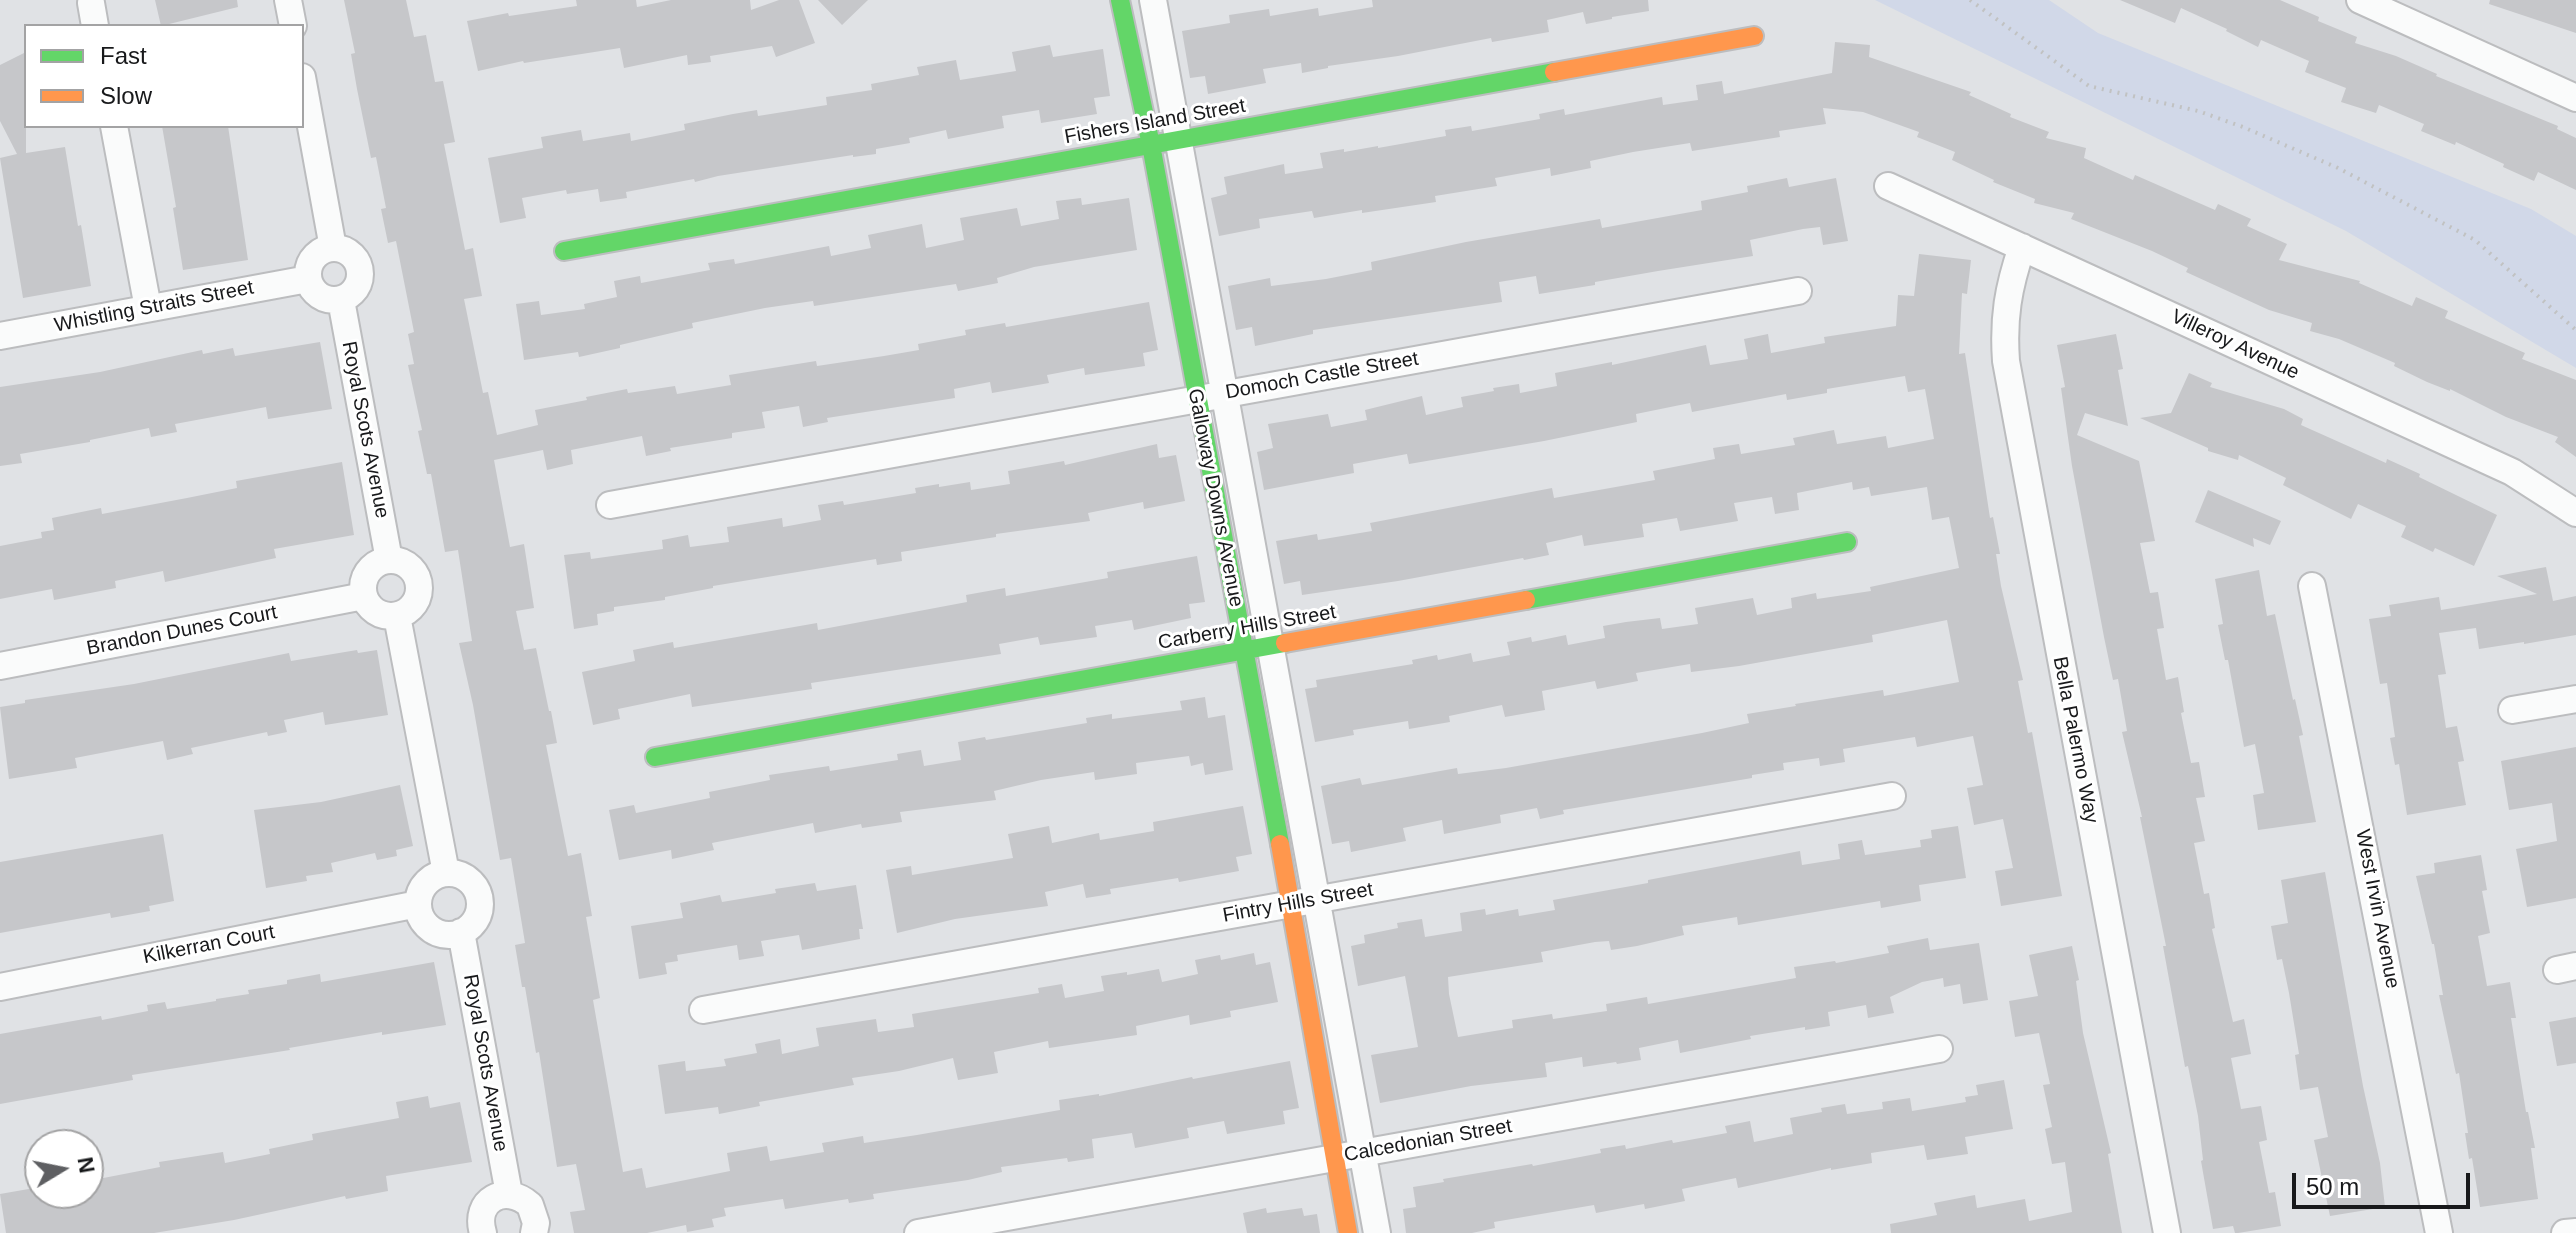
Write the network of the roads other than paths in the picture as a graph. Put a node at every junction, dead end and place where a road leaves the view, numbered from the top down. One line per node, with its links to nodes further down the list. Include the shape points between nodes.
1 (288, 0): 5 (street)
2 (1120, 0): 11 (street, Galloway Downs Avenue)
3 (1153, 0): 10 (street, Galloway Downs Avenue)
4 (2360, 0): 8 (street)
5 (293, 24)
6 (1754, 36): 10 (street, Fishers Island Street)
7 (304, 88): 14 (street)
8 (2576, 98)
9 (114, 128): 19 (street)
10 (1177, 140): 11 (street, Fishers Island Street); 21 (street, Galloway Downs Avenue)
11 (1151, 145): 15 (street, Fishers Island Street); 22 (street, Galloway Downs Avenue)
12 (1888, 186): 13 (street, Villeroy Avenue)
13 (2022, 247): 24 (street, Villeroy Avenue, via 2512,472); 53 (street, Bella Palermo Way, via 2005,308 2006,361)
14 (333, 248): 16 (street, via 316,255); 18 (street, via 355,257 361,274 356,290)
15 (564, 251)
16 (308, 279): 18 (street, via 317,294); 19 (street, Whistling Straits Street)
17 (1798, 291): 21 (street, Domoch Castle Street)
18 (341, 300): 26 (street, Royal Scots Avenue)
19 (148, 308): 20 (street, Whistling Straits Street)
20 (0, 336)
21 (1224, 393): 22 (street, Domoch Castle Street); 30 (street, Galloway Downs Avenue)
22 (1196, 398): 23 (street, Domoch Castle Street); 31 (street, Galloway Downs Avenue)
23 (610, 505)
24 (2576, 513)
25 (1847, 542): 30 (street, Carberry Hills Street)
26 (389, 560): 28 (street, via 368,572); 29 (street, via 406,565 419,589 413,606)
27 (2312, 586): 54 (street, West Irvin Avenue)
28 (364, 596): 29 (street, via 373,610); 32 (street, Brandon Dunes Court)
29 (397, 616): 37 (street)
30 (1272, 646): 31 (street, Carberry Hills Street); 38 (street, Galloway Downs Avenue)
31 (1243, 651): 35 (street, Carberry Hills Street); 38 (street, Galloway Downs Avenue)
32 (0, 666)
33 (2576, 699): 34 (street)
34 (2512, 710)
35 (655, 757)
36 (1892, 796): 38 (street, Fintry Hills Street)
37 (446, 873): 39 (street, via 423,886); 40 (street, via 466,878 478,893 478,914)
38 (1304, 902): 42 (street, Fintry Hills Street); 44 (street, Galloway Downs Avenue); 45 (street, Galloway Downs Avenue)
39 (418, 904): 40 (street, via 430,928 447,935); 41 (street, Kilkerran Court)
40 (461, 932): 46 (street, Royal Scots Avenue)
41 (0, 987)
42 (703, 1010)
43 (1939, 1049): 44 (street, Calcedonian Street)
44 (1361, 1153): 45 (street, Calcedonian Street); 52 (street, Galloway Downs Avenue)
45 (1334, 1157): 50 (street, Calcedonian Street); 51 (street, Galloway Downs Avenue)
46 (509, 1194): 47 (street, via 488,1203); 49 (street, via 530,1205)
47 (477, 1232)
48 (2576, 1232): 55 (street)
49 (534, 1233)
50 (918, 1233)
51 (1348, 1233)
52 (1377, 1233)
53 (2167, 1233)
54 (2439, 1233)
55 (2565, 1233)

